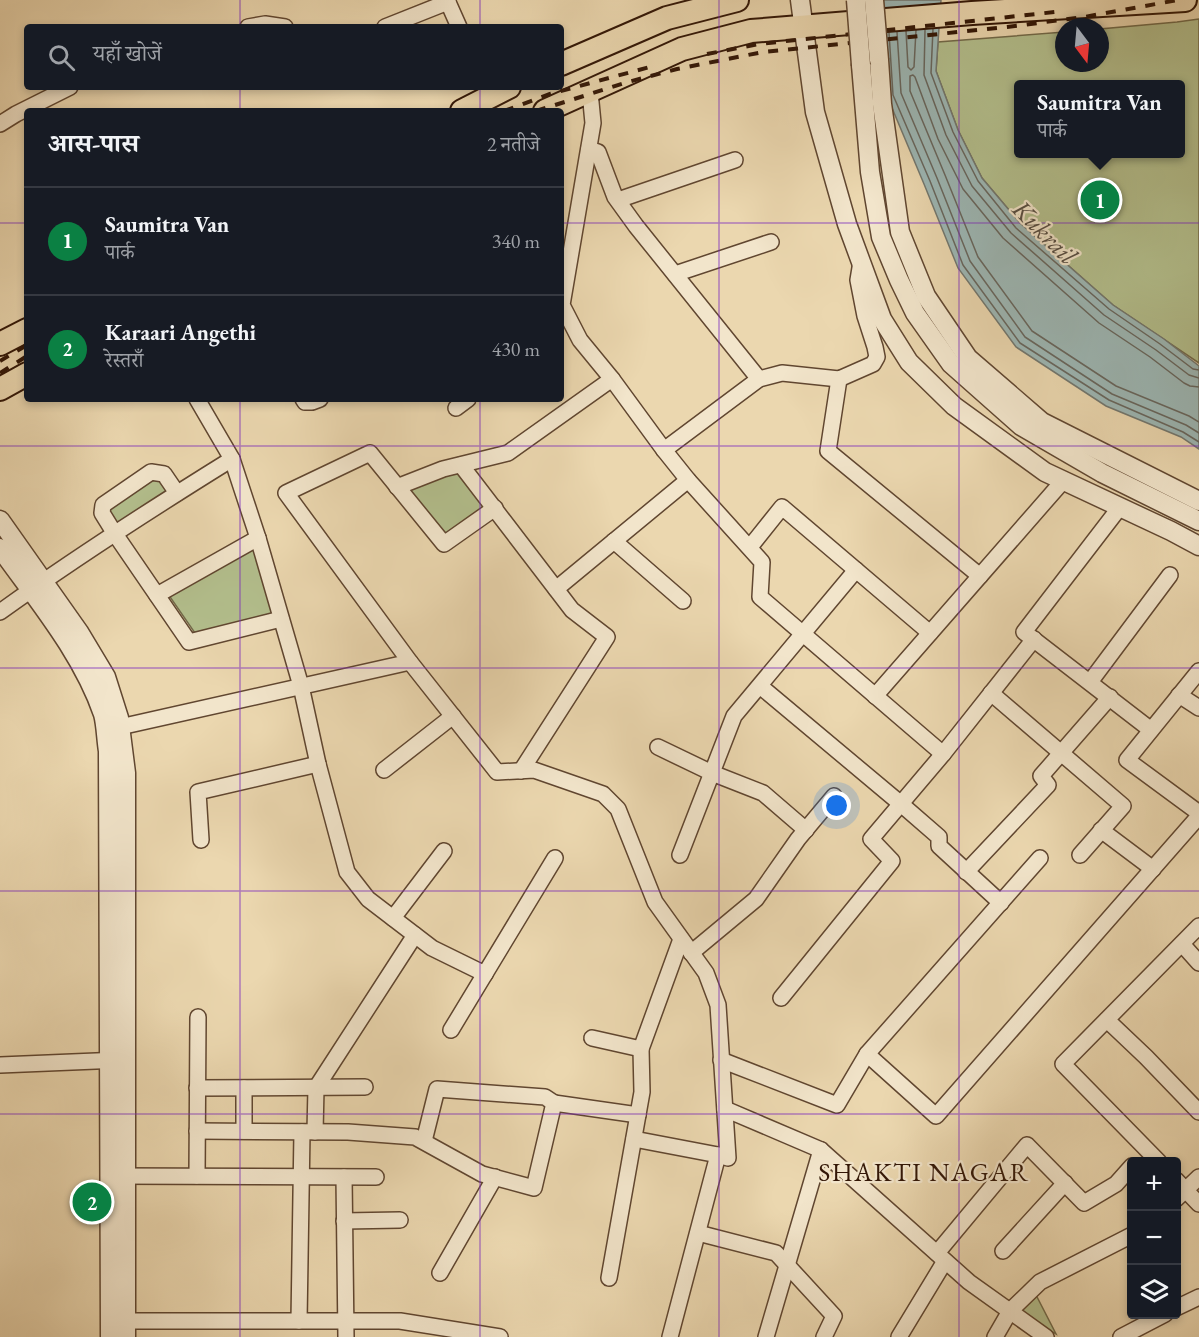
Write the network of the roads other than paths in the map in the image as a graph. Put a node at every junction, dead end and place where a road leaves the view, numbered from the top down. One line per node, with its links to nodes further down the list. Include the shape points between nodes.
1 (736, 0): 10 (main road, via 667,18)
2 (800, 0): 9 (street)
3 (856, 0): 49 (street, bridge, via 870,172 881,237 915,314 951,364 1021,426 1102,473)
4 (874, 0): 45 (street, bridge, via 882,104 900,232 926,296 968,358 1042,422)
5 (1185, 0): 9 (main road, bridge)
6 (448, 1): 7 (street); 8 (street)
7 (392, 24)
8 (458, 24)
9 (804, 26): 13 (main road, via 751,31 682,49); 26 (street, via 815,112)
10 (564, 63)
11 (64, 90): 15 (street)
12 (504, 90): 14 (main road)
13 (590, 92): 17 (main road); 20 (street, via 593,123)
14 (490, 98): 16 (main road)
15 (28, 108)
16 (468, 108)
17 (552, 108)
18 (24, 110): 19 (street)
19 (0, 124)
20 (589, 149): 22 (street, via 598,152); 23 (street)
21 (735, 160): 22 (street)
22 (618, 200): 27 (street)
23 (576, 223): 24 (street); 28 (street)
24 (564, 228)
25 (771, 242): 27 (street)
26 (861, 262): 35 (street, via 858,280 877,357 873,364); 42 (street, via 882,319 909,362 954,406 1045,472)
27 (675, 274): 34 (street)
28 (564, 293)
29 (566, 327): 33 (street)
30 (24, 332): 31 (main road)
31 (0, 344)
32 (24, 376): 36 (main road)
33 (612, 379): 38 (street); 40 (street, via 508,453)
34 (759, 379): 35 (street, via 782,373); 38 (street)
35 (839, 379): 58 (street, via 828,451)
36 (0, 389)
37 (199, 402): 39 (street)
38 (664, 450): 41 (street)
39 (232, 459): 44 (street); 51 (street)
40 (461, 465): 43 (street); 47 (street)
41 (688, 480): 52 (street); 54 (street)
42 (1063, 480): 46 (street); 58 (street)
43 (397, 487): 47 (street, via 444,544); 68 (street, via 370,453 286,493)
44 (177, 493): 50 (street); 50 (street, via 164,474 152,472 103,505 102,513)
45 (1199, 501)
46 (1120, 507): 53 (street); 67 (street, via 1024,632)
47 (495, 508): 60 (street)
48 (0, 520): 59 (street)
49 (1199, 521)
50 (114, 534): 59 (street); 61 (street)
51 (258, 538): 61 (street); 64 (street)
52 (614, 542): 60 (street); 62 (street)
53 (1199, 546)
54 (750, 547): 56 (street, via 782,507); 66 (street, via 762,562 760,597)
55 (0, 548): 59 (street)
56 (856, 570): 65 (street); 66 (street)
57 (1170, 575): 70 (street)
58 (980, 576): 65 (street)
59 (37, 586): 63 (street); 79 (street, via 79,633 106,677 119,718)
60 (556, 589): 86 (street, via 572,610 607,637)
61 (157, 595): 64 (street, via 189,642)
62 (683, 601)
63 (0, 612)
64 (281, 619): 71 (street)
65 (930, 633): 75 (street)
66 (803, 634): 72 (street); 75 (street)
67 (1034, 639): 70 (street); 73 (street)
68 (410, 662): 71 (street); 78 (street)
69 (1199, 671): 74 (street)
70 (1090, 682): 76 (street)
71 (301, 686): 79 (street); 84 (street)
72 (760, 686): 87 (street, via 734,716); 89 (street)
73 (991, 693): 82 (street); 83 (street)
74 (1179, 695): 77 (street); 80 (street)
75 (875, 696): 83 (street)
76 (1110, 697): 80 (street); 82 (street)
77 (1199, 708)
78 (453, 716): 85 (street); 86 (street, via 497,772)
79 (113, 729): 117 (street, via 126,773)
80 (1152, 730): 90 (street, via 1127,760)
81 (658, 747): 87 (street)
82 (1061, 753): 92 (street, via 1123,806); 100 (street, via 1041,776 1048,785)
83 (943, 754): 89 (street)
84 (318, 764): 93 (street, via 198,792); 102 (street, via 347,873 368,899)
85 (384, 770)
86 (521, 771): 105 (street, via 534,770 603,794 618,809 655,902)
87 (712, 773): 91 (street, via 763,794); 95 (street)
88 (834, 796): 91 (street)
89 (901, 804): 100 (street, via 939,837 939,846); 110 (street, via 871,839 892,861)
90 (1199, 815): 99 (street)
91 (806, 830): 107 (street, via 756,899)
92 (1101, 830): 96 (street); 99 (street)
93 (201, 840)
94 (444, 851): 102 (street)
95 (680, 855)
96 (1080, 855)
97 (555, 858): 109 (street)
98 (1041, 858): 101 (street)
99 (1153, 869): 116 (street, via 936,1116)
100 (966, 872): 101 (street)
101 (1001, 903): 116 (street)
102 (393, 918): 104 (street)
103 (1199, 926): 106 (street)
104 (415, 935): 109 (street, via 432,948); 123 (street)
105 (681, 939): 107 (street); 115 (street)
106 (1182, 944): 108 (street); 112 (street)
107 (692, 953): 118 (street, via 706,973 718,1005)
108 (1199, 963)
109 (485, 974): 113 (street)
110 (781, 998)
111 (198, 1017): 121 (street)
112 (1107, 1020): 126 (street); 133 (street, via 1063,1064)
113 (451, 1030)
114 (592, 1038): 115 (street)
115 (641, 1049): 127 (street)
116 (867, 1054): 118 (street, via 837,1104)
117 (118, 1060): 119 (street); 139 (street)
118 (721, 1060): 125 (street)
119 (0, 1065)
120 (365, 1087): 123 (street)
121 (197, 1088): 122 (street); 128 (street)
122 (244, 1088): 123 (street); 129 (street)
123 (316, 1088): 130 (street)
124 (554, 1103): 127 (street); 132 (street, via 545,1097 437,1089); 144 (street, via 534,1188)
125 (724, 1109): 134 (street); 135 (street, via 728,1158)
126 (1199, 1112)
127 (638, 1115): 131 (street)
128 (197, 1131): 129 (street); 140 (street)
129 (244, 1131): 130 (street)
130 (308, 1132): 132 (street, via 415,1137); 141 (street)
131 (634, 1139): 135 (street); 158 (street)
132 (424, 1141): 144 (street, via 482,1174)
133 (1146, 1149): 136 (street); 137 (street)
134 (822, 1150): 155 (street); 156 (street)
135 (718, 1155): 152 (street)
136 (1139, 1157)
137 (1155, 1157)
138 (1127, 1171): 146 (street, via 1116,1184 1084,1203)
139 (118, 1176): 140 (street); 165 (street)
140 (197, 1176): 141 (street)
141 (301, 1176): 142 (street); 163 (street)
142 (344, 1177): 143 (street); 151 (street)
143 (376, 1177)
144 (495, 1177): 157 (street)
145 (1199, 1177): 147 (street)
146 (1065, 1183): 154 (street); 155 (street, via 1027,1144)
147 (1181, 1189)
148 (1181, 1191): 149 (street)
149 (1199, 1204)
150 (400, 1220): 151 (street)
151 (344, 1221): 164 (street)
152 (698, 1233): 156 (street, via 776,1253); 169 (street)
153 (1127, 1237): 161 (street, via 1040,1282)
154 (1003, 1251)
155 (941, 1257): 161 (street); 172 (street)
156 (788, 1266): 170 (street); 171 (street, via 834,1316)
157 (440, 1273)
158 (609, 1278)
159 (1199, 1297): 160 (street)
160 (1181, 1306)
161 (1010, 1311): 173 (street); 174 (street)
162 (1155, 1319): 175 (street)
163 (298, 1321): 164 (street); 166 (street)
164 (346, 1321): 167 (street); 168 (street, via 400,1321)
165 (118, 1329): 166 (street)
166 (253, 1329)
167 (346, 1337)
168 (500, 1337)
169 (670, 1337)
170 (766, 1337)
171 (824, 1337)
172 (899, 1337)
173 (995, 1337)
174 (1046, 1337)
175 (1121, 1337)

